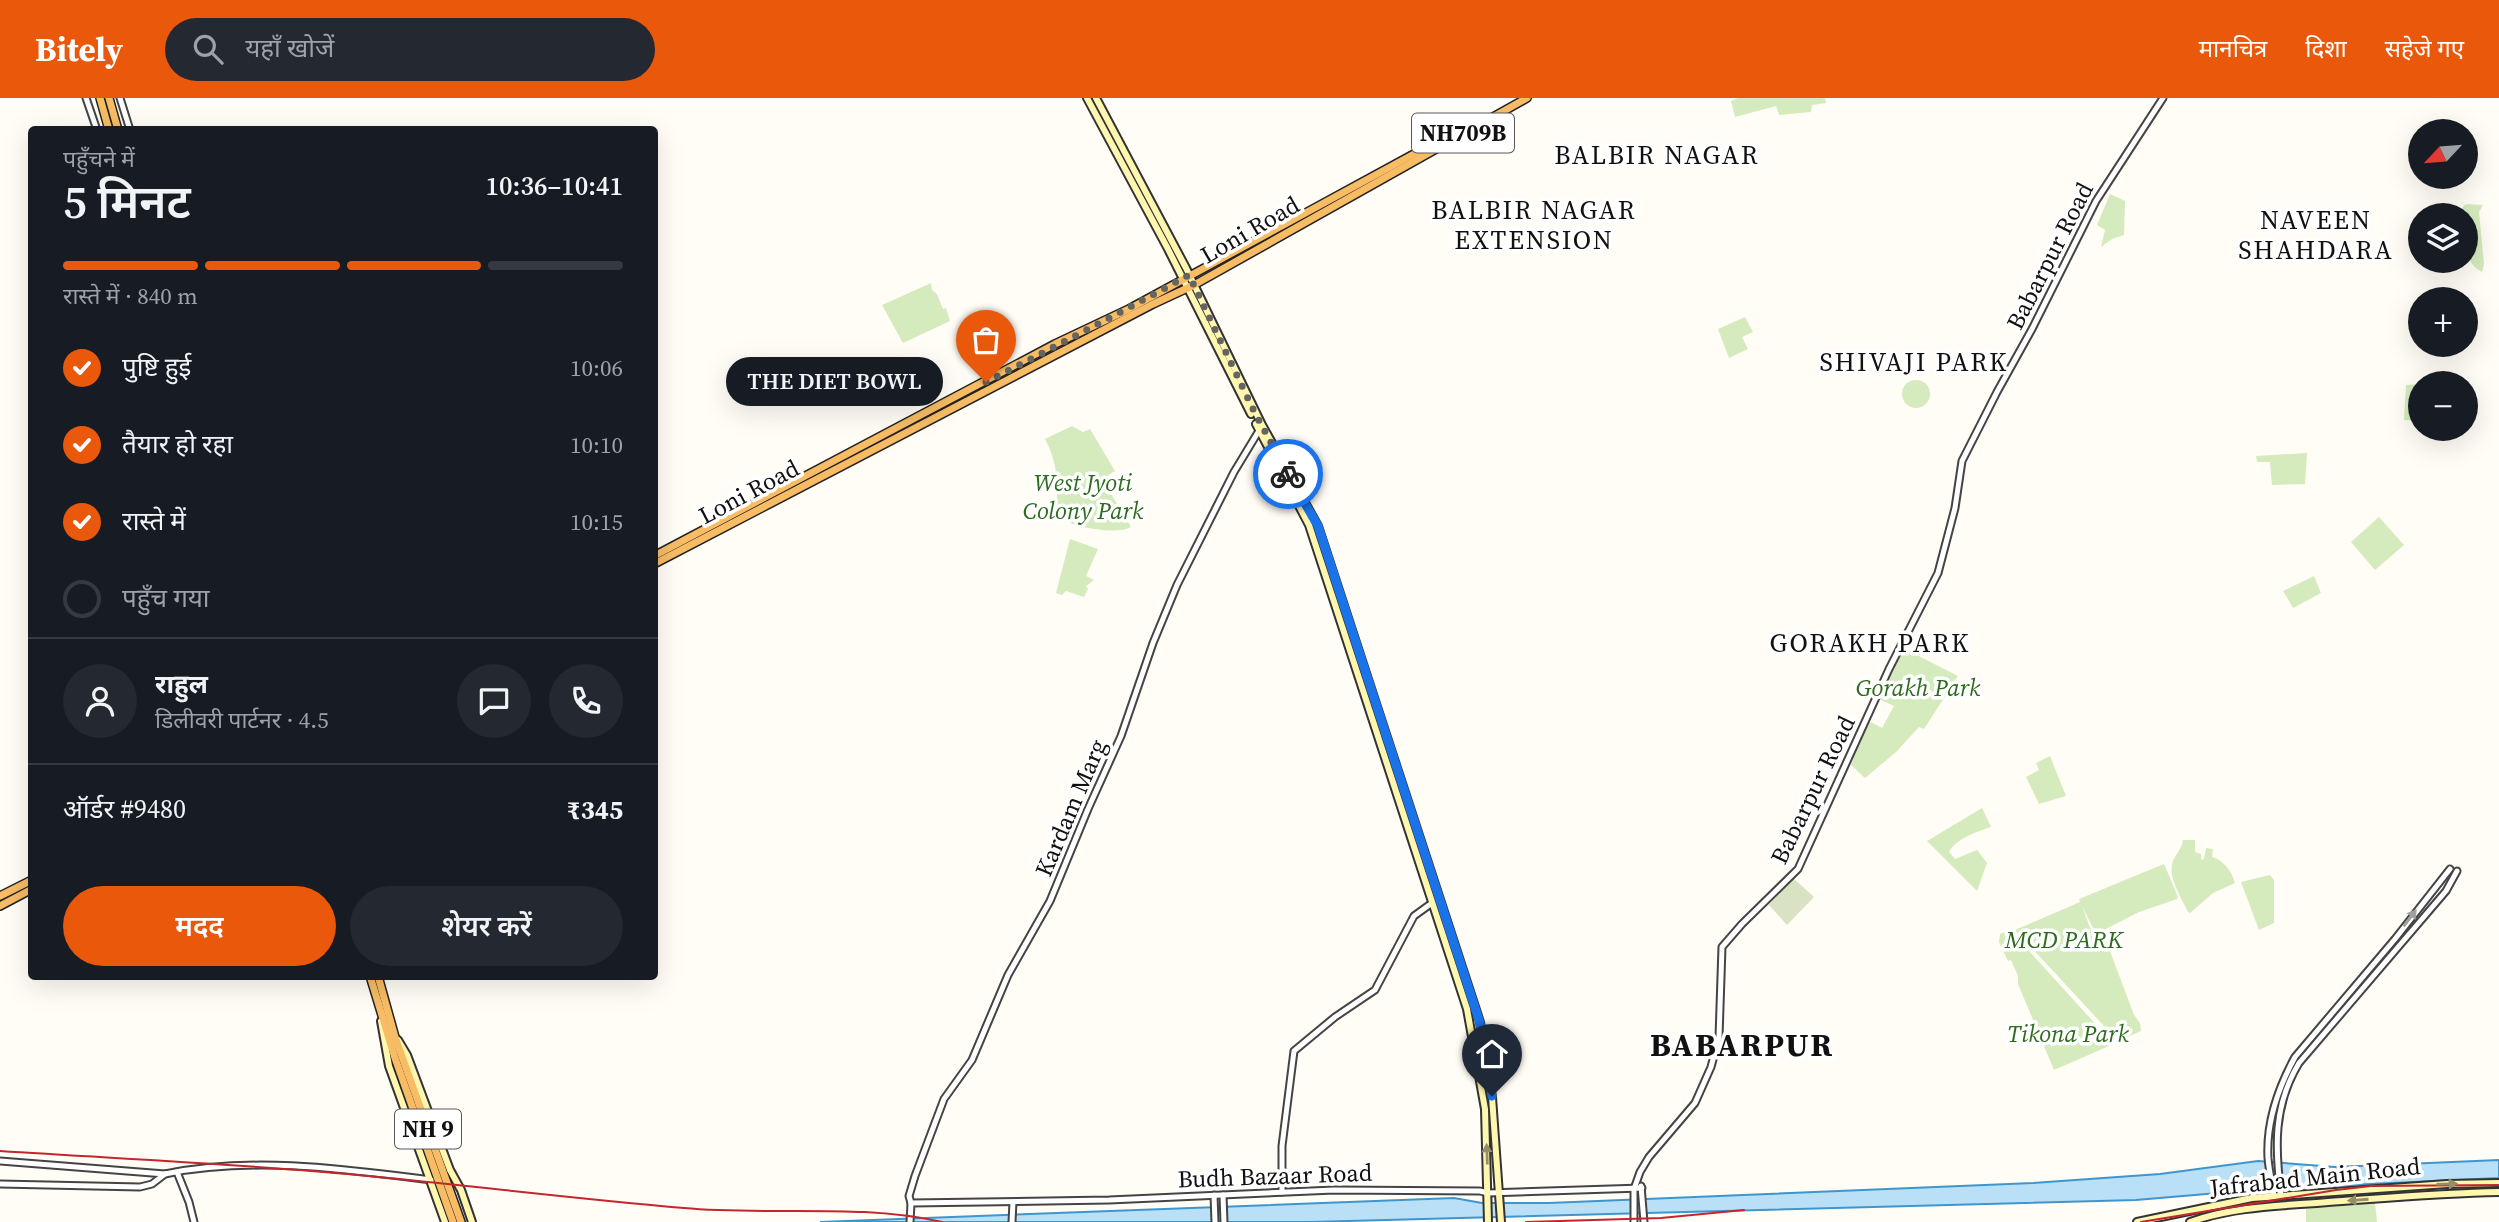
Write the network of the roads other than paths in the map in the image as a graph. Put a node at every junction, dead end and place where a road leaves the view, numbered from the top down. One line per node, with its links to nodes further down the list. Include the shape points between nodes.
1 (86, 98): 10 (street)
2 (100, 98): 11 (highway)
3 (108, 98): 12 (highway)
4 (120, 98): 13 (street)
5 (1087, 98): 14 (main road)
6 (1096, 98): 14 (main road)
7 (1519, 98): 15 (highway, Loni Road / NH709B)
8 (1527, 98): 15 (highway, Loni Road / NH709B)
9 (2163, 98): 39 (street, Babarpur Road, via 2096,201 1962,461 1938,573 1798,869 1722,947 1719,1037 1711,1067 1695,1103 1649,1157)
10 (96, 126)
11 (108, 126)
12 (117, 126)
13 (129, 126)
14 (1117, 146): 16 (main road)
15 (1394, 168): 16 (highway, Loni Road / NH709B); 17 (highway, Loni Road / NH709B)
16 (1185, 277): 17 (main road); 19 (highway, Loni Road / NH709B)
17 (1191, 286): 18 (main road); 20 (highway, Loni Road / NH709B)
18 (1261, 428): 21 (main road, via 1318,526); 22 (main road, via 1309,524); 53 (street, Kardam Marg, via 1177,585 1121,736 1050,901 1009,975 972,1060 944,1099 915,1176)
19 (658, 554)
20 (658, 562)
21 (1382, 723): 22 (main road); 46 (main road, via 1480,1023)
22 (1373, 726): 26 (main road)
23 (28, 882): 25 (highway)
24 (28, 891): 27 (highway)
25 (0, 896)
26 (1432, 903): 45 (street, via 1414,916 1375,990 1294,1051 1281,1156); 48 (main road, one-way to 26, via 1485,1109 1466,1009)
27 (0, 906)
28 (2398, 942): 28 (street, one-way to 28, via 2453,870 2457,875 2446,891); 32 (street)
29 (372, 980): 31 (highway, NH 9)
30 (379, 980): 33 (highway, NH 9)
31 (376, 992): 34 (highway, NH 9); 38 (main road, via 389,1066)
32 (2322, 1031): 49 (street, via 2292,1074 2282,1104 2275,1142); 49 (street, via 2295,1057 2271,1113 2268,1160)
33 (395, 1037): 34 (highway, NH 9); 61 (main road, via 407,1055)
34 (399, 1056): 59 (highway, NH 9); 60 (highway, NH 9)
35 (0, 1161): 37 (street)
36 (177, 1172): 37 (street); 38 (street, via 243,1165); 57 (street)
37 (165, 1174): 40 (street, via 139,1187)
38 (431, 1180): 58 (main road)
39 (1638, 1180): 42 (street); 44 (street, Babarpur Road)
40 (0, 1184)
41 (2499, 1184): 43 (main road, Jafrabad Main Road, one-way to 41)
42 (1642, 1188): 44 (street, Budh Bazaar Road); 69 (street)
43 (2382, 1188): 49 (main road, Jafrabad Main Road); 52 (main road)
44 (1634, 1189): 46 (street, Budh Bazaar Road); 68 (street, Babarpur Road)
45 (1282, 1192): 48 (street, Budh Bazaar Road); 51 (street, Budh Bazaar Road)
46 (1500, 1192): 48 (street, Budh Bazaar Road); 67 (main road)
47 (2499, 1192): 52 (main road, Jafrabad Main Road)
48 (1488, 1193): 66 (main road)
49 (2277, 1193): 55 (main road, Jafrabad Main Road)
50 (1214, 1195): 51 (street, Budh Bazaar Road); 54 (street, Budh Bazaar Road); 64 (street)
51 (1223, 1195): 65 (street)
52 (2382, 1198): 56 (main road, Jafrabad Main Road, one-way to 56, via 2250,1207)
53 (911, 1202): 54 (street, Budh Bazaar Road); 62 (street, Kardam Marg)
54 (1013, 1202): 63 (street)
55 (2202, 1207): 56 (main road); 70 (main road, Jafrabad Main Road)
56 (2204, 1217): 71 (main road, Jafrabad Main Road)
57 (194, 1222)
58 (446, 1222)
59 (453, 1222)
60 (461, 1222)
61 (472, 1222)
62 (910, 1222)
63 (1012, 1222)
64 (1215, 1222)
65 (1224, 1222)
66 (1488, 1222)
67 (1501, 1222)
68 (1634, 1222)
69 (1644, 1222)
70 (2137, 1222)
71 (2190, 1222)

